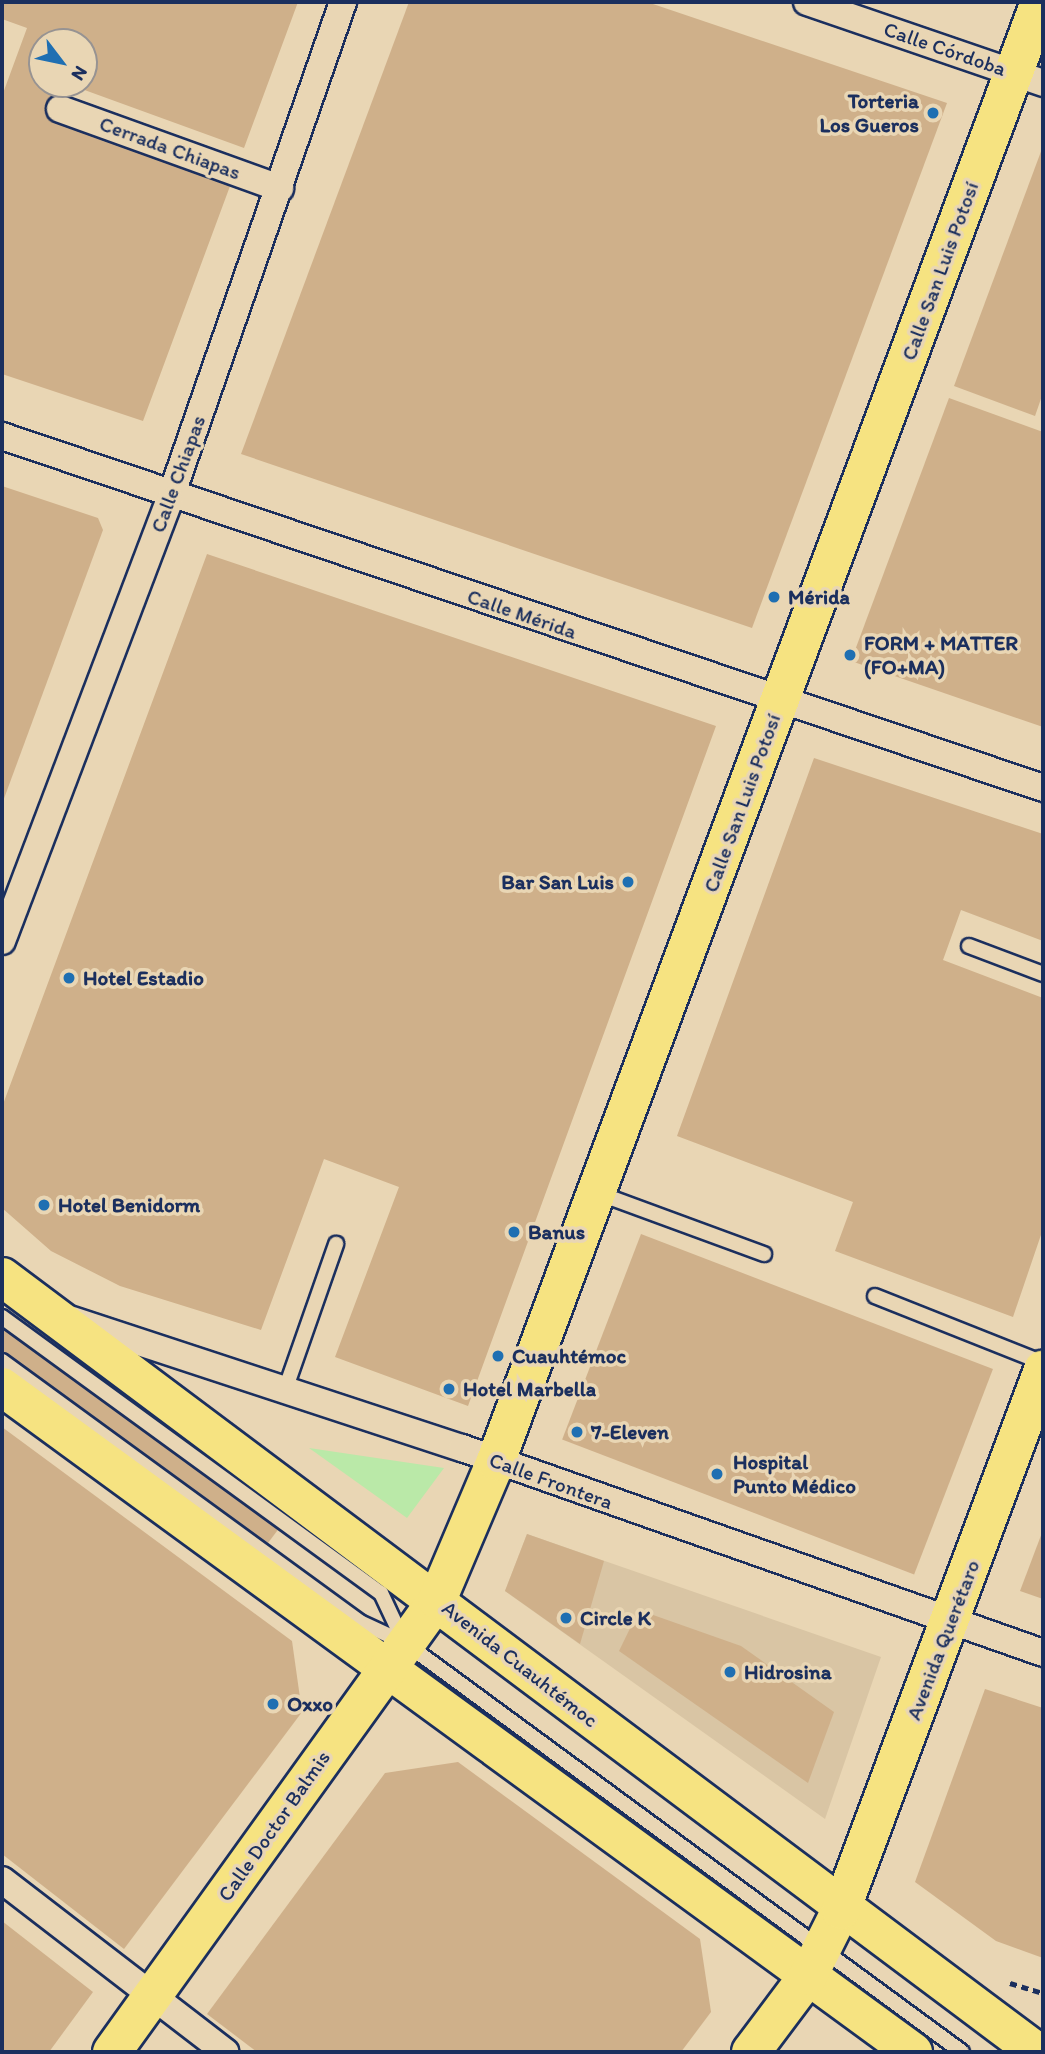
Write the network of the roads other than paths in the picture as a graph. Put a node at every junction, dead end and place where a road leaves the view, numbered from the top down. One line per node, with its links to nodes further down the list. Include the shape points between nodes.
1 (343, 2): 6 (street, Calle Chiapas)
2 (807, 2): 4 (street, Calle Córdoba)
3 (1040, 2): 4 (main road, Calle San Luis Potosí)
4 (1028, 78): 9 (main road, Calle San Luis Potosí)
5 (60, 109): 6 (street, Cerrada Chiapas)
6 (280, 188): 8 (street, Calle Chiapas)
7 (2, 436): 8 (street, Calle Mérida)
8 (171, 496): 9 (street, Calle Mérida); 11 (street, Calle Chiapas)
9 (780, 701): 10 (street, Calle Mérida); 14 (main road, Calle San Luis Potosí)
10 (1043, 788)
11 (2, 941)
12 (969, 946): 13 (lane)
13 (1043, 974)
14 (597, 1193): 16 (lane); 26 (main road, Calle San Luis Potosí)
15 (336, 1244): 25 (lane)
16 (764, 1254)
17 (2, 1277): 19 (main road, Avenida Cuauhtémoc)
18 (875, 1296): 22 (lane)
19 (56, 1314): 25 (street, Calle Frontera); 27 (main road, Avenida Cuauhtémoc)
20 (2, 1317): 30 (lane, via 381,1593)
21 (2, 1361): 30 (lane, via 360,1622)
22 (1043, 1363)
23 (1043, 1370): 28 (main road, Avenida Querétaro)
24 (2, 1387): 30 (main road)
25 (285, 1390): 26 (street, Calle Frontera)
26 (496, 1461): 27 (main road, Calle San Luis Potosí); 28 (street, Calle Frontera)
27 (437, 1600): 30 (main road, Calle Doctor Balmis); 32 (main road, Avenida Cuauhtémoc)
28 (949, 1622): 29 (street, Calle Frontera); 32 (main road, Avenida Querétaro)
29 (1043, 1653)
30 (395, 1656): 33 (main road); 34 (main road, Calle Doctor Balmis)
31 (2, 1880): 34 (street)
32 (841, 1910): 33 (main road, Avenida Querétaro); 40 (main road, Avenida Cuauhtémoc)
33 (815, 1963): 37 (main road, Avenida Querétaro); 38 (main road); 39 (lane)
34 (153, 1997): 35 (main road, Calle Doctor Balmis); 36 (street)
35 (112, 2052)
36 (225, 2052)
37 (751, 2052)
38 (913, 2052)
39 (962, 2052)
40 (1037, 2052)

